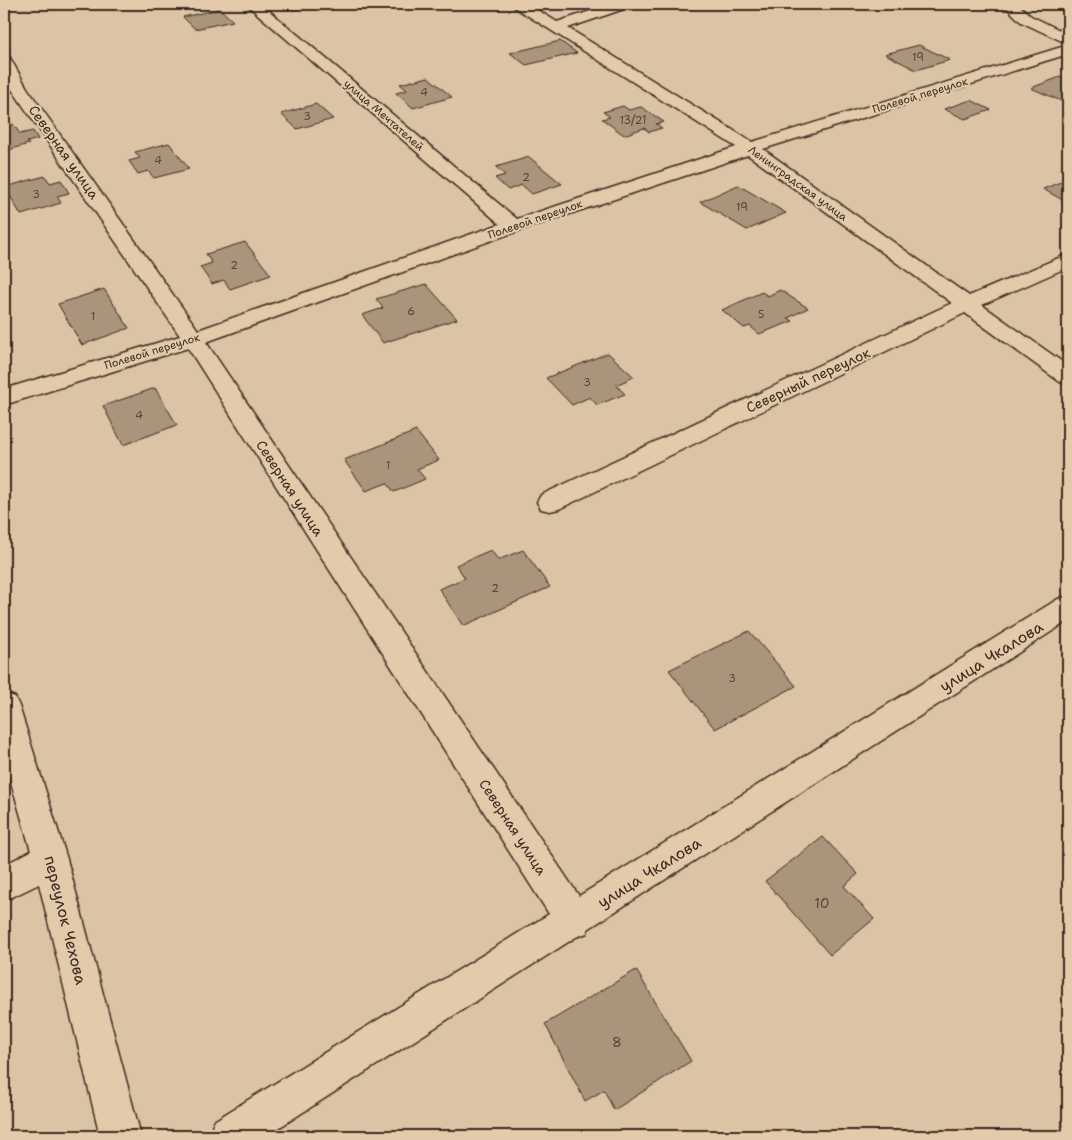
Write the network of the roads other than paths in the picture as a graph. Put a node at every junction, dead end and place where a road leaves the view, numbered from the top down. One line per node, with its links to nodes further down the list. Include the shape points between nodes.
1 (253, 4): 10 (street, улица Мечтателей)
2 (519, 4): 5 (street, Ленинградская улица)
3 (625, 4): 5 (street)
4 (1010, 4): 6 (street, via 1026,19)
5 (556, 27): 9 (street, Ленинградская улица)
6 (1068, 40)
7 (1068, 50): 9 (street, Полевой переулок)
8 (4, 59): 13 (street, Северная улица, via 19,88)
9 (750, 148): 10 (street, Полевой переулок); 12 (street, Ленинградская улица)
10 (514, 226): 13 (street, Полевой переулок)
11 (1068, 260): 12 (street, Северный переулок)
12 (967, 304): 14 (street, Ленинградская улица); 16 (street, Северный переулок)
13 (193, 339): 15 (street, Полевой переулок); 21 (street, Северная улица)
14 (1068, 377)
15 (4, 397)
16 (550, 502)
17 (1068, 607): 21 (street, улица Чкалова)
18 (4, 706): 19 (street, переулок Чехова)
19 (50, 859): 20 (street); 22 (street, переулок Чехова)
20 (4, 884)
21 (574, 920): 23 (street, улица Чкалова)
22 (121, 1136)
23 (229, 1136)

